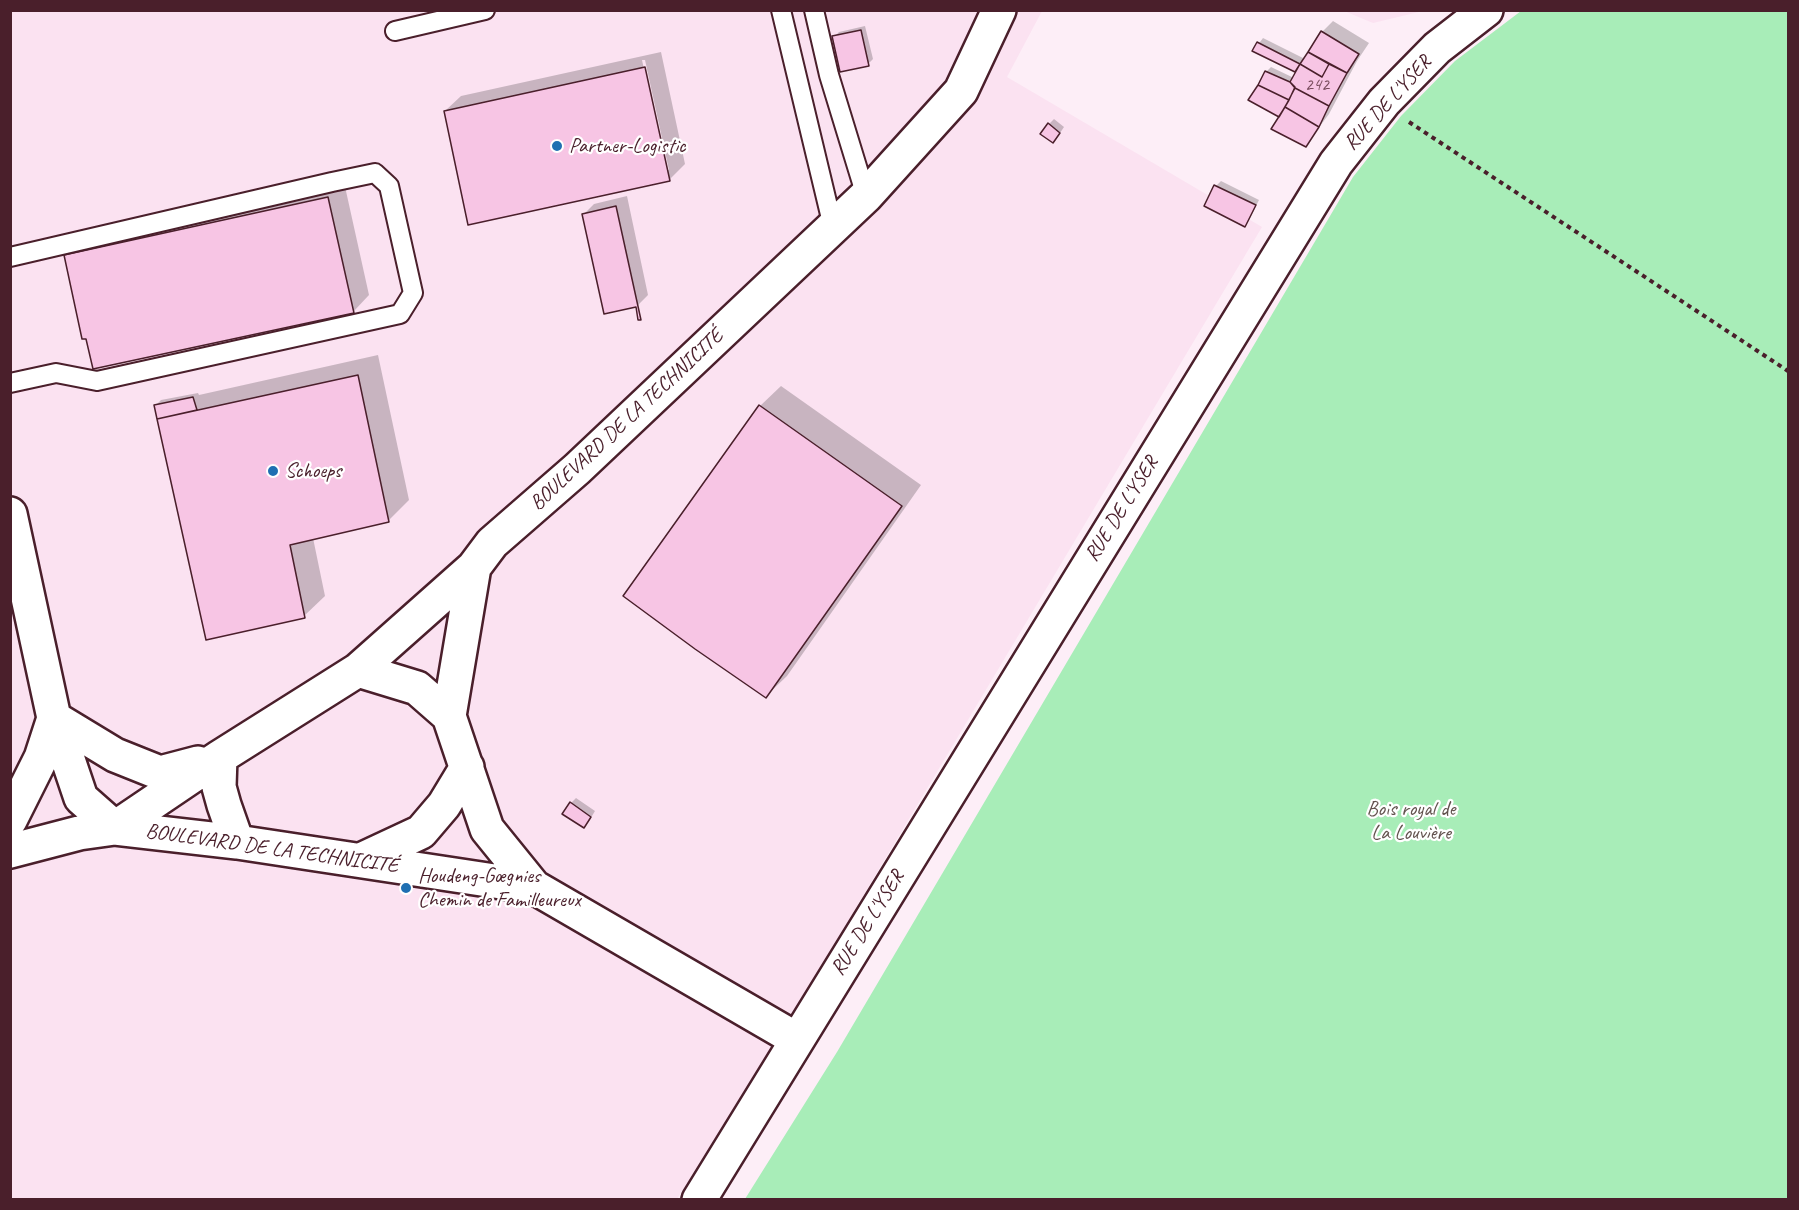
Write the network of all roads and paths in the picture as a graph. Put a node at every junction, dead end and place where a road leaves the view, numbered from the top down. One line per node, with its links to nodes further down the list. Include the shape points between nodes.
1 (485, 10): 6 (lane)
2 (780, 10): 9 (lane)
3 (814, 10): 8 (lane, via 829,75)
4 (999, 10): 8 (street, BOULEVARD DE LA TECHNICITÉ, via 961,90)
5 (1486, 10): 26 (street, RUE DE L'YSER, via 1437,48 1384,102 1336,163)
6 (395, 31)
7 (1401, 116): 11 (path)
8 (866, 196): 9 (street, BOULEVARD DE LA TECHNICITÉ)
9 (833, 227): 14 (street, BOULEVARD DE LA TECHNICITÉ, via 577,469 492,543)
10 (10, 257): 12 (lane, via 375,173 389,186 413,293 400,314 376,320 97,381 56,373)
11 (1788, 371)
12 (10, 384)
13 (10, 514): 17 (street)
14 (474, 567): 15 (street); 16 (street, BOULEVARD DE LA TECHNICITÉ)
15 (358, 670): 16 (street, via 417,688); 18 (street)
16 (449, 716): 19 (street, BOULEVARD DE LA TECHNICITÉ)
17 (54, 718): 18 (street, via 115,755 160,773); 20 (street, via 41,758); 21 (street, via 81,798)
18 (220, 756): 21 (street); 22 (street, via 219,787)
19 (467, 767): 24 (street, via 444,806 421,832); 25 (street, BOULEVARD DE LA TECHNICITÉ, via 487,829)
20 (10, 820)
21 (115, 828): 22 (street, BOULEVARD DE LA TECHNICITÉ); 23 (street, BOULEVARD DE LA TECHNICITÉ, via 78,833)
22 (237, 842): 24 (street, BOULEVARD DE LA TECHNICITÉ)
23 (10, 851)
24 (361, 860): 25 (street, BOULEVARD DE LA TECHNICITÉ)
25 (534, 887): 26 (street, BOULEVARD DE LA TECHNICITÉ)
26 (796, 1039): 27 (street, RUE DE L'YSER)
27 (699, 1200)

